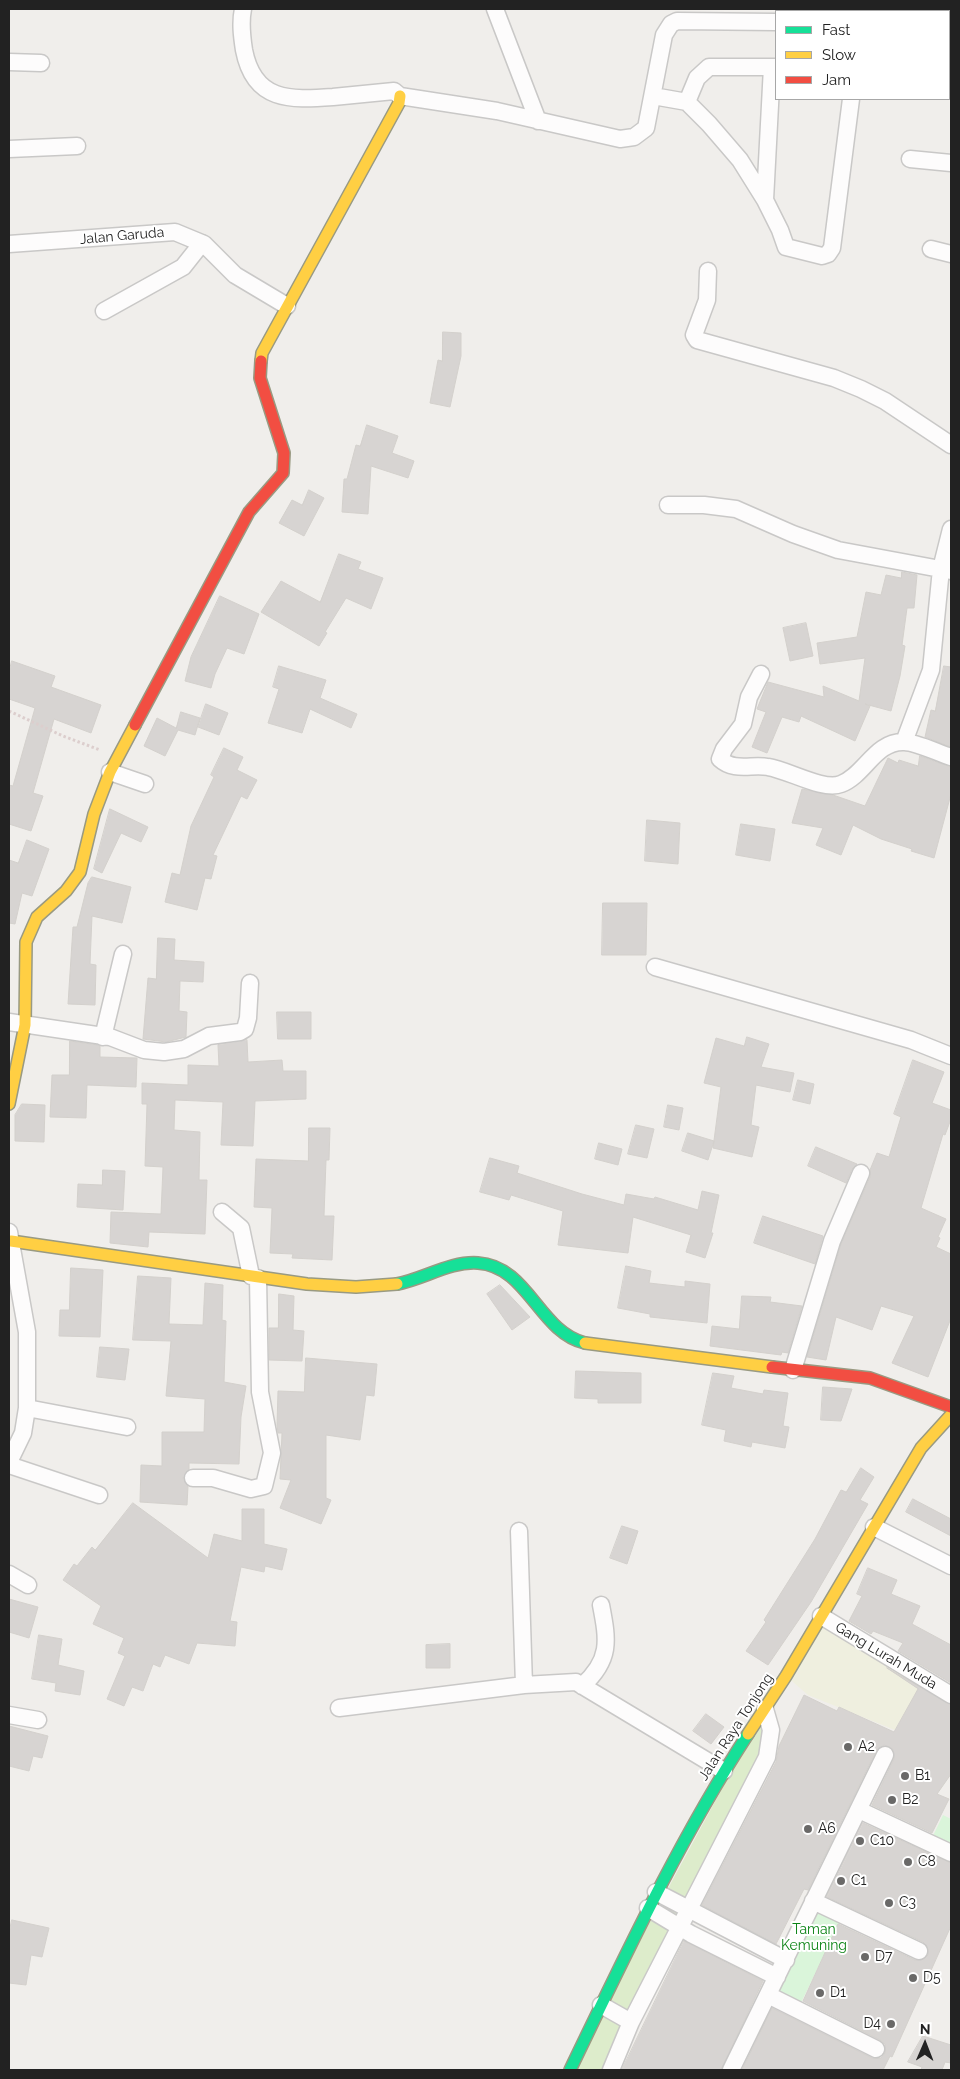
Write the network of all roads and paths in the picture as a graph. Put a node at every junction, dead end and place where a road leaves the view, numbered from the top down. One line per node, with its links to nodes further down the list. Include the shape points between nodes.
1 (243, 9): 8 (street, via 246,58 258,82 267,91 305,99 394,91)
2 (495, 9): 12 (street)
3 (741, 15): 4 (street); 9 (street, via 671,24 664,34)
4 (775, 22)
5 (9, 62): 6 (street)
6 (41, 63)
7 (774, 67): 11 (street, via 709,67 696,78); 17 (street)
8 (400, 96): 12 (street, via 489,109); 23 (street)
9 (653, 96): 11 (street); 12 (street, via 646,128 640,134 627,138 611,139)
10 (851, 100): 17 (street, via 832,248 828,254 822,256 786,247)
11 (688, 102): 17 (street, via 740,160)
12 (538, 121)
13 (77, 146): 14 (street)
14 (9, 149)
15 (910, 159): 16 (street)
16 (951, 163)
17 (765, 200)
18 (202, 243): 19 (street, Jalan Garuda, via 175,232); 23 (street, Jalan Garuda, via 235,275); 24 (street, via 183,266)
19 (9, 244)
20 (931, 250): 21 (street)
21 (951, 254)
22 (708, 271): 25 (street, via 709,290 694,335 697,340 834,378 861,389)
23 (287, 306): 32 (street, via 268,340 259,365 264,392 284,453 283,473 249,512)
24 (104, 311)
25 (951, 445)
26 (668, 505): 28 (street, via 736,509 838,550)
27 (951, 529): 28 (street)
28 (946, 570): 31 (street, via 931,670)
29 (761, 674): 31 (street, via 749,697 743,724 722,754 720,759 725,764 767,766 830,786 852,778 884,747)
30 (9, 711): 32 (path)
31 (904, 742): 33 (street)
32 (118, 757): 34 (street)
33 (951, 757)
34 (110, 772): 35 (street); 39 (street, via 94,814 80,872 66,891 37,917 26,942)
35 (145, 784)
36 (122, 954): 40 (street)
37 (655, 966): 41 (street, via 911,1040)
38 (250, 983): 40 (street, via 248,1024 240,1032 208,1036 184,1049 164,1052 144,1050)
39 (17, 1024): 40 (street); 42 (street)
40 (103, 1037)
41 (951, 1056)
42 (9, 1104)
43 (861, 1173): 47 (street, via 832,1241)
44 (222, 1212): 46 (street, via 241,1228)
45 (10, 1237): 46 (street); 49 (street, via 28,1332)
46 (255, 1277): 47 (street, via 372,1288 410,1281 474,1262 504,1271 516,1280 563,1334 583,1344); 54 (street, via 260,1392 272,1453 268,1477 264,1486 251,1489 213,1478)
47 (793, 1370): 48 (street, via 870,1378)
48 (951, 1407)
49 (28, 1408): 51 (street); 52 (street)
50 (951, 1415): 56 (street, Jalan Raya Tonjong, via 921,1448)
51 (127, 1427)
52 (16, 1432): 53 (street)
53 (9, 1464): 55 (street)
54 (193, 1478)
55 (99, 1495)
56 (874, 1527): 58 (street); 62 (street, Jalan Raya Tonjong)
57 (520, 1531): 63 (street)
58 (951, 1566)
59 (9, 1574): 60 (street)
60 (28, 1585)
61 (601, 1605): 64 (street, via 607,1633 605,1654 593,1676)
62 (821, 1616): 65 (street, Gang Lurah Muda); 67 (street, Jalan Raya Tonjong)
63 (524, 1685): 64 (street, via 568,1681); 66 (street)
64 (582, 1686): 71 (street)
65 (951, 1695)
66 (339, 1708)
67 (765, 1709): 71 (street, Jalan Raya Tonjong); 77 (street, via 771,1730 767,1757)
68 (9, 1715): 69 (street)
69 (38, 1720)
70 (885, 1755): 72 (street)
71 (724, 1771): 74 (street, Jalan Raya Tonjong)
72 (859, 1810): 73 (street); 75 (street)
73 (951, 1853)
74 (656, 1892): 76 (street, Jalan Raya Tonjong); 77 (street)
75 (813, 1902): 79 (street); 80 (street)
76 (648, 1908): 78 (street); 83 (street, Jalan Raya Tonjong)
77 (689, 1910): 78 (street); 80 (street)
78 (680, 1927): 81 (street); 84 (street)
79 (919, 1951)
80 (786, 1960): 81 (street)
81 (777, 1977): 82 (street)
82 (768, 1995): 85 (street); 88 (street)
83 (601, 2005): 84 (street); 86 (street, Jalan Raya Tonjong)
84 (632, 2022): 87 (street)
85 (876, 2049)
86 (570, 2070)
87 (610, 2070)
88 (731, 2070)

